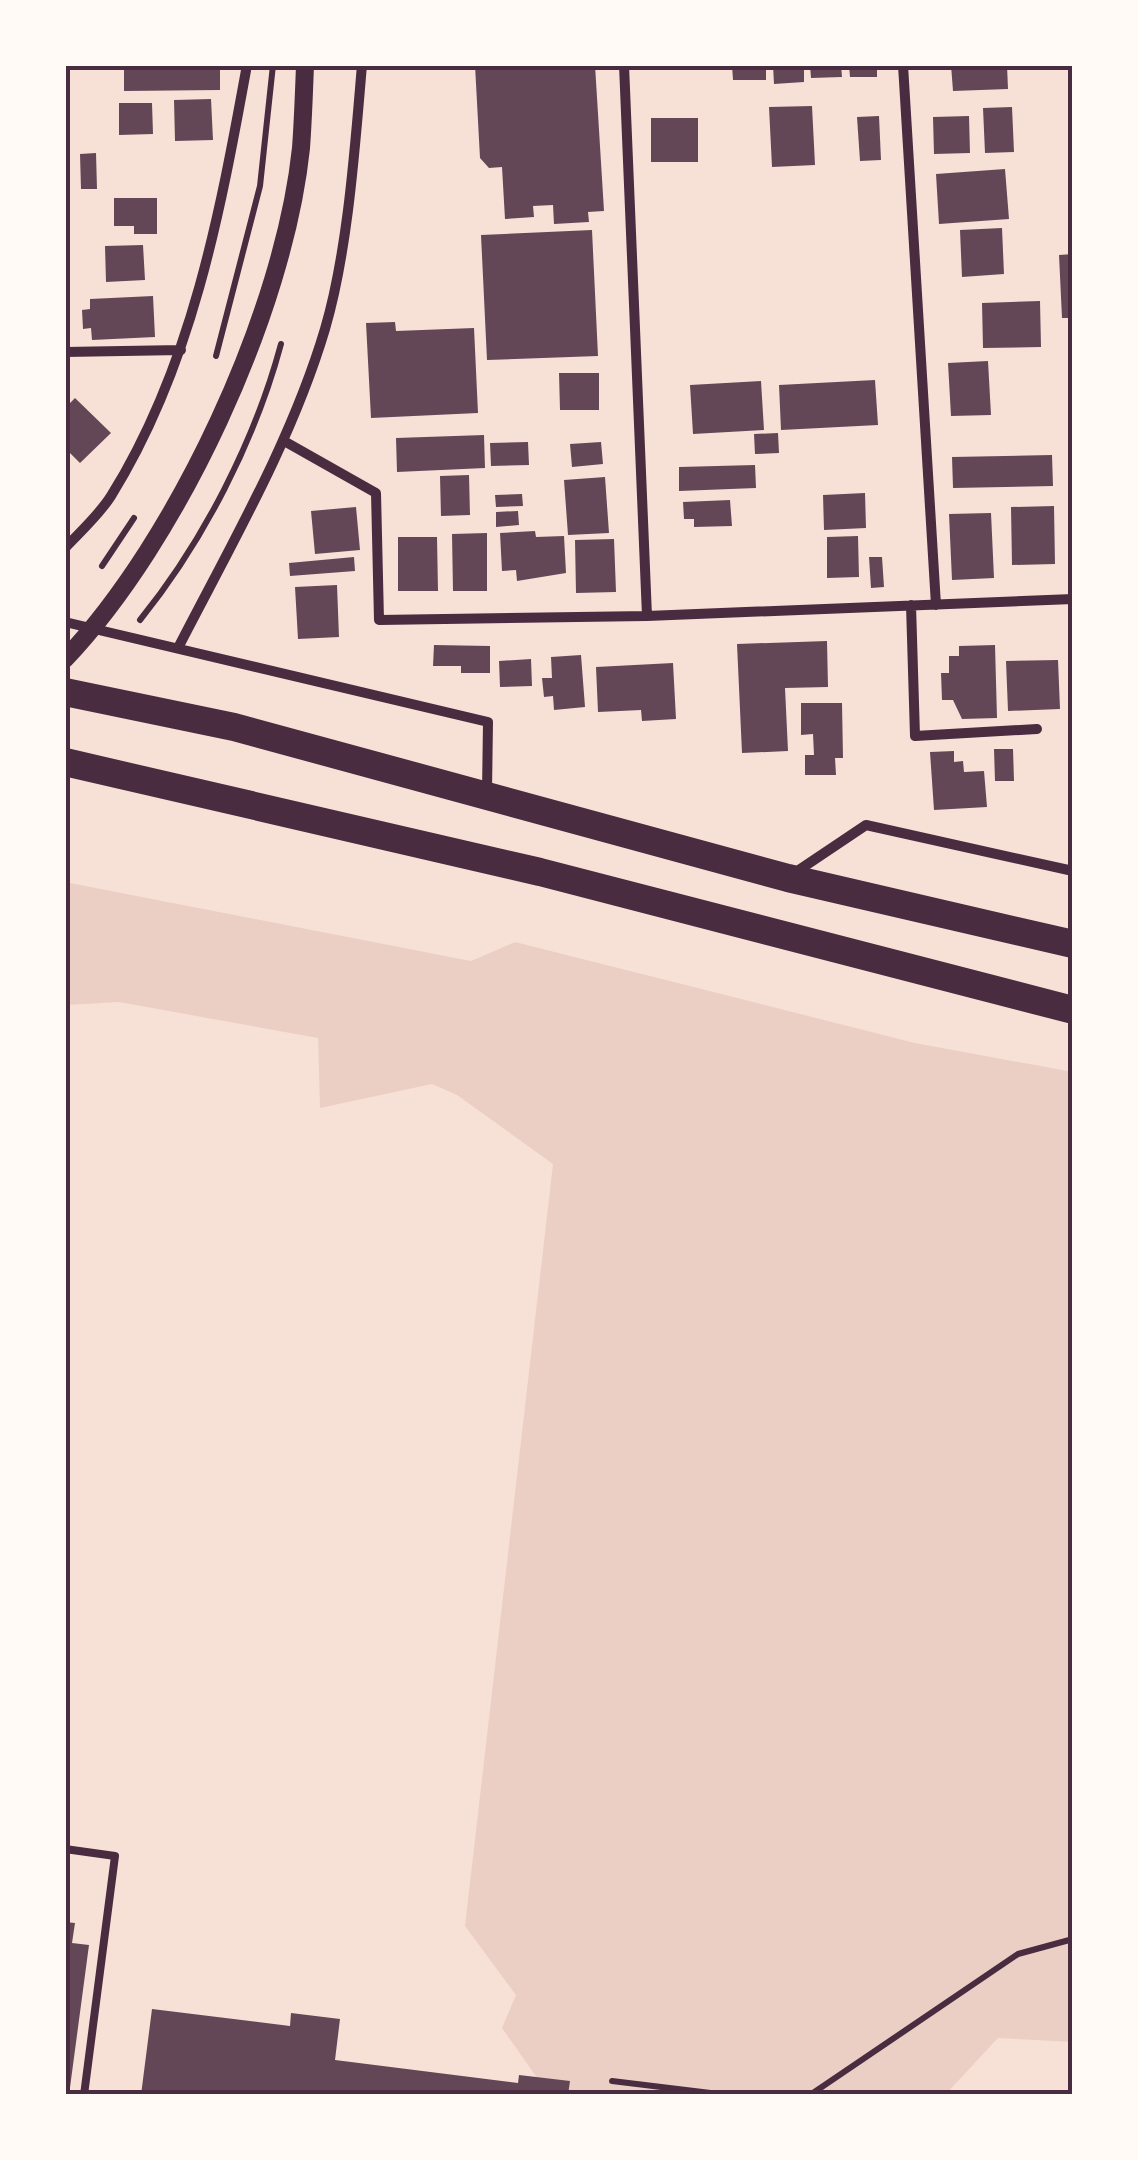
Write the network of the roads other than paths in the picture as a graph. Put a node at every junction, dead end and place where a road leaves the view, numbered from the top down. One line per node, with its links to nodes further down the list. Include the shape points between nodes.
1 (247, 65): 6 (street, via 222,203)
2 (305, 65): 16 (street, via 300,152 268,288 189,482 120,594)
3 (362, 65): 8 (street, via 354,165 326,327)
4 (624, 65): 13 (street)
5 (904, 65): 12 (street)
6 (182, 350): 7 (street); 9 (street, via 110,498)
7 (65, 352)
8 (284, 441): 13 (street, via 376,492 380,620); 15 (street)
9 (65, 548)
10 (1073, 600): 12 (street)
11 (912, 605): 12 (street); 13 (street); 18 (street, via 915,736)
12 (936, 605)
13 (646, 616)
14 (65, 622): 15 (street)
15 (179, 646): 20 (street, via 488,722)
16 (65, 659)
17 (65, 692): 20 (highway, via 234,727)
18 (1036, 729)
19 (65, 762): 24 (highway, via 540,872)
20 (487, 798): 22 (highway)
21 (1073, 870): 22 (street, via 866,825)
22 (788, 878): 23 (highway)
23 (1073, 944)
24 (1073, 1010)
25 (65, 1849): 26 (lane, via 114,1856)
26 (84, 2095)

